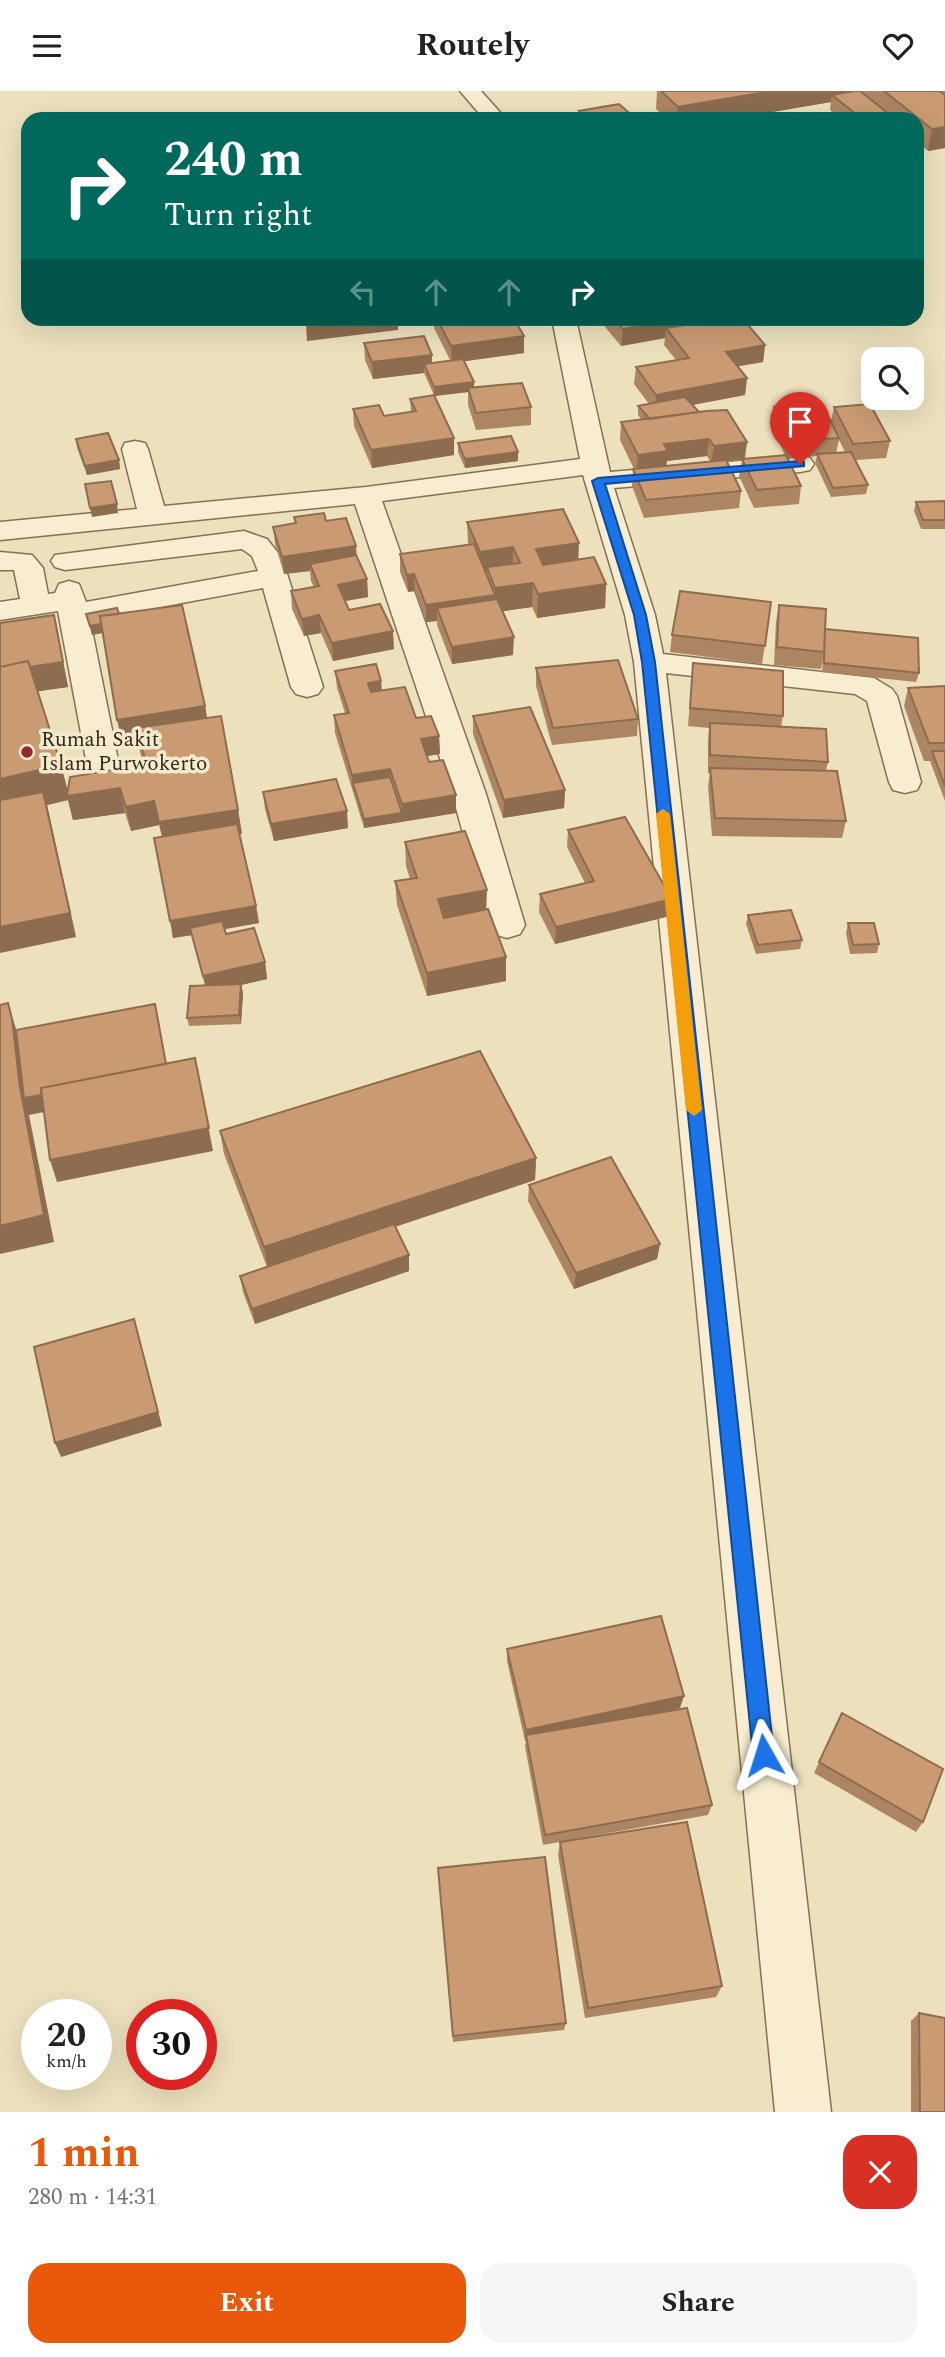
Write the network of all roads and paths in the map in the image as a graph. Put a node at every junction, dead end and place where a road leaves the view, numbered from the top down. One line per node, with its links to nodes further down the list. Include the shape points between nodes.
1 (470, 91): 2 (street)
2 (489, 112)
3 (566, 326): 6 (street)
4 (135, 449): 8 (street)
5 (800, 464): 6 (street)
6 (597, 473): 7 (street); 17 (street, via 640,615)
7 (366, 495): 8 (street); 21 (street, via 469,794)
8 (153, 516): 9 (street)
9 (60, 526): 10 (street); 12 (street)
10 (0, 531)
11 (0, 561): 14 (street, via 22,561)
12 (65, 561): 13 (street, via 244,540 263,549); 15 (street)
13 (274, 577): 15 (street); 18 (street)
14 (36, 605): 15 (street); 16 (street)
15 (71, 607): 19 (street)
16 (0, 611)
17 (649, 662): 20 (street, via 863,685 881,696); 22 (street)
18 (307, 687)
19 (104, 769)
20 (905, 782)
21 (507, 925)
22 (803, 2112)

